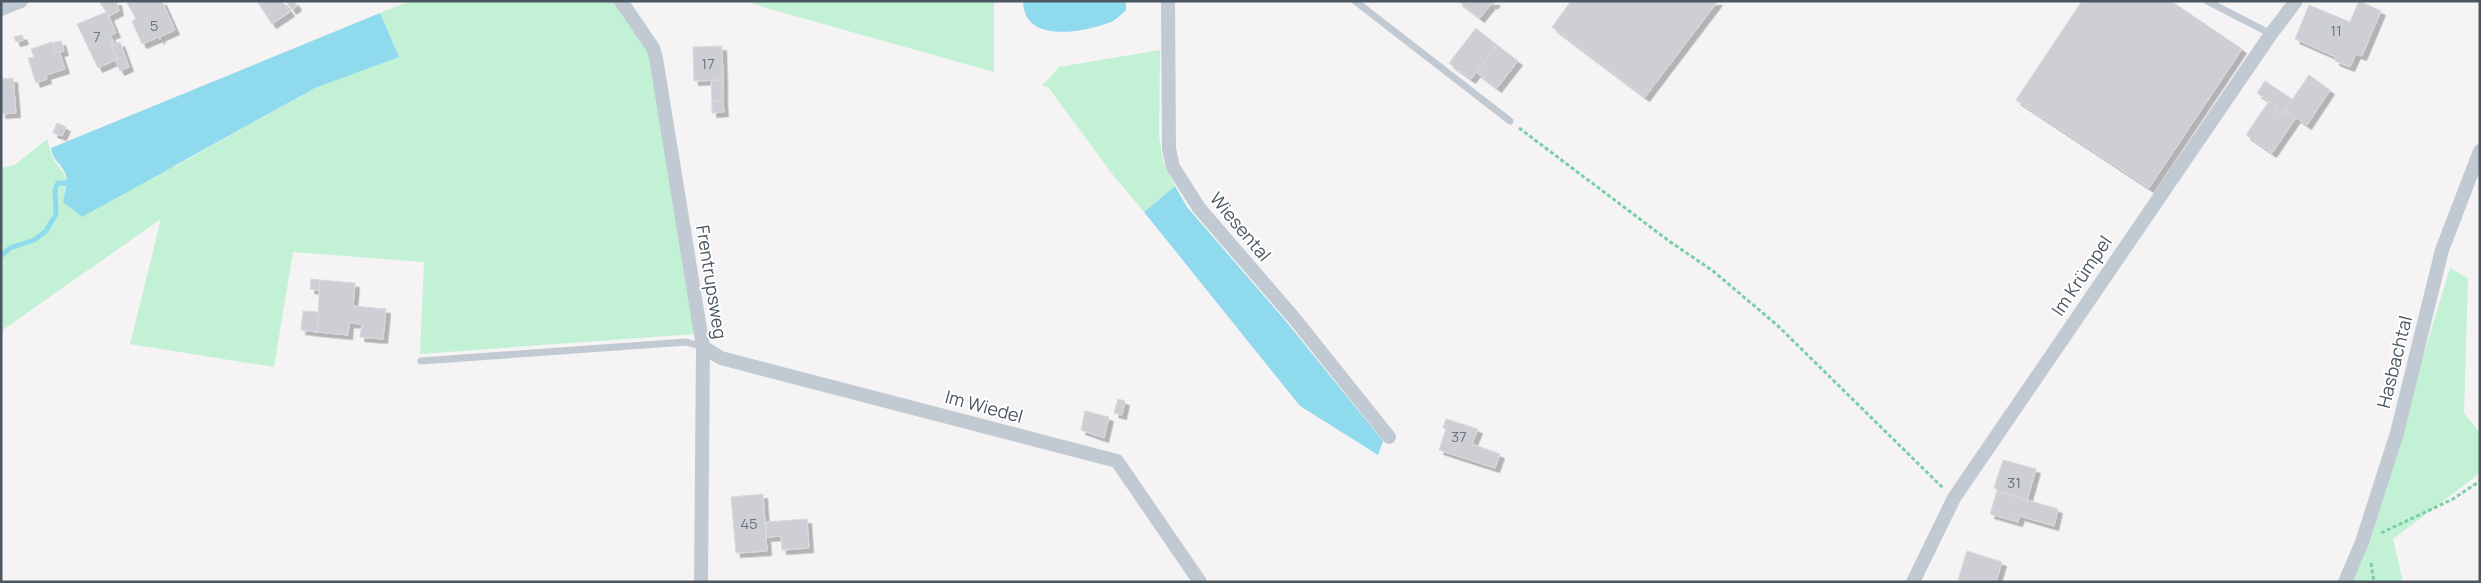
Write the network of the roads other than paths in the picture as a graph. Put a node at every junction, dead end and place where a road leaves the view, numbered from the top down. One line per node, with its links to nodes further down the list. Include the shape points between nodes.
1 (20, 1): 7 (street)
2 (621, 1): 11 (street, Frentrupsweg, via 653,48 656,58)
3 (1168, 1): 13 (street, Wiesental, via 1169,148 1173,167 1182,185)
4 (1355, 1): 9 (lane)
5 (2207, 1): 8 (lane)
6 (2296, 1): 8 (street, Im Krümpel)
7 (1, 10)
8 (2271, 34): 16 (street, Im Krümpel, via 1954,498)
9 (1510, 121)
10 (2480, 151): 17 (street, Hasbachtal, via 2442,250 2397,433 2362,542)
11 (703, 347): 12 (lane, via 686,342); 14 (street, Frentrupsweg); 15 (street, Im Wiedel, via 721,358 1117,461)
12 (421, 361)
13 (1389, 437)
14 (701, 582)
15 (1200, 582)
16 (1913, 582)
17 (2345, 582)

